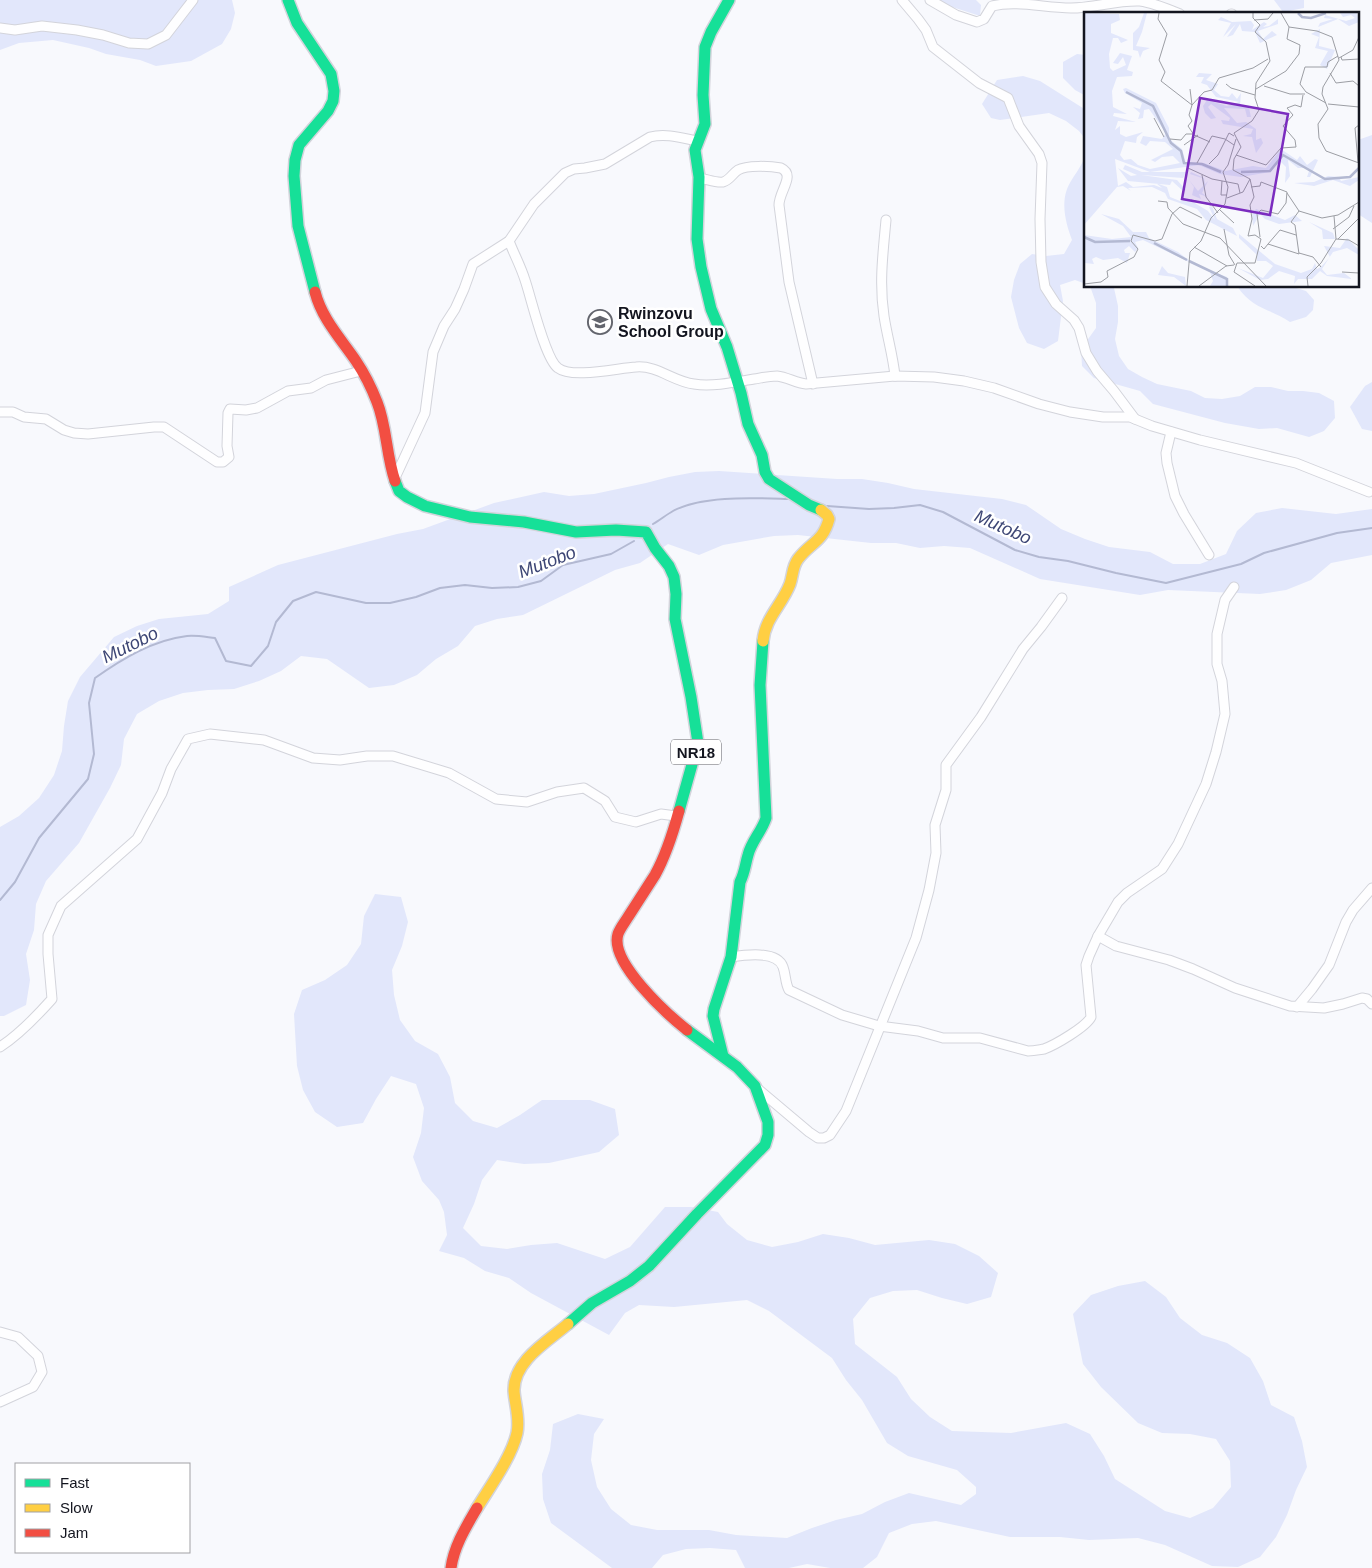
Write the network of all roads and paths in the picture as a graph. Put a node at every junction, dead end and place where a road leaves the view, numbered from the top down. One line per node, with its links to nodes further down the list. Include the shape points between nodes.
1 (193, 0): 7 (street, via 166,35 148,44 42,26 15,30)
2 (288, 0): 12 (main road, NR18, via 297,23 331,74 334,91 328,111 298,145 294,176 298,226 318,305)
3 (729, 0): 8 (main road, via 706,42 705,124)
4 (902, 0): 17 (street, via 926,30 933,46 974,79 1011,102 1019,126 1042,163 1041,262 1045,287 1056,304 1074,320 1086,353)
5 (930, 0): 6 (street, via 956,15 977,22 984,19 992,6 1017,1 1073,8 1138,1)
6 (1174, 12)
7 (0, 28)
8 (697, 141): 9 (main road); 11 (street, via 658,135 605,164 565,173 534,204)
9 (699, 178): 14 (main road, via 696,216 701,267 711,309); 15 (street, via 724,182 738,170 750,167 785,170 788,179 780,195 779,206 789,282)
10 (886, 220): 13 (street, via 881,280)
11 (509, 241): 14 (street, via 550,356 558,369 576,373 639,366 696,385); 19 (street, via 473,264 433,352 425,413)
12 (361, 371): 16 (street, via 326,380 311,388 288,391 257,408 230,409 229,457 223,462 217,462 164,427 74,433 46,420); 19 (main road, NR18, via 377,402)
13 (895, 376): 15 (street); 17 (street, via 964,381 1070,412)
14 (738, 382): 15 (street, via 775,376); 27 (main road, via 765,472 795,497 822,510 829,519 826,530 798,559 787,591 764,633 760,685 766,818 746,858)
15 (813, 384)
16 (0, 412)
17 (1134, 419): 18 (street)
18 (1171, 432): 20 (street, via 1296,463); 21 (street, via 1166,453 1175,496)
19 (394, 480): 24 (main road, NR18, via 399,492 425,506 470,517 524,522 576,532 646,532 674,577 675,619 698,736)
20 (1369, 492)
21 (1209, 555)
22 (1234, 587): 26 (street, via 1225,600 1217,634 1217,664 1225,714 1206,784 1178,844 1162,869 1118,902)
23 (1062, 598): 30 (street, via 1022,649 981,717 946,765 946,790 936,825 936,853 929,890 916,938)
24 (676, 816): 31 (street, via 661,814 636,822 616,817 605,801 584,788 557,792 527,802 496,799 449,773 393,756 340,760 313,758 264,740 210,734 188,739 137,839 61,906 48,935 52,999 15,1037); 32 (main road, NR18, via 670,842 656,873 618,934 618,948 641,987 663,1010)
25 (1372, 888): 29 (street, via 1346,922 1329,965)
26 (1098, 936): 29 (street, via 1116,946 1169,960 1254,995); 30 (street, via 1086,965 1091,1017 1084,1026 1051,1046 1028,1051 980,1038 943,1038)
27 (730, 957): 30 (street, via 765,955 774,958 783,967 789,990 842,1015); 32 (main road, via 713,1016)
28 (1372, 1004): 29 (street, via 1362,998 1324,1008)
29 (1297, 1007)
30 (879, 1026): 33 (street, via 846,1111 830,1136 818,1138 809,1132)
31 (0, 1047)
32 (723, 1056): 33 (main road, NR18)
33 (755, 1086): 36 (main road, NR18, via 768,1122 765,1145 648,1267 596,1300 519,1370 514,1380 518,1432 452,1554)
34 (0, 1332): 35 (street, via 18,1337 38,1356 42,1372 34,1387)
35 (0, 1402)
36 (452, 1568)

